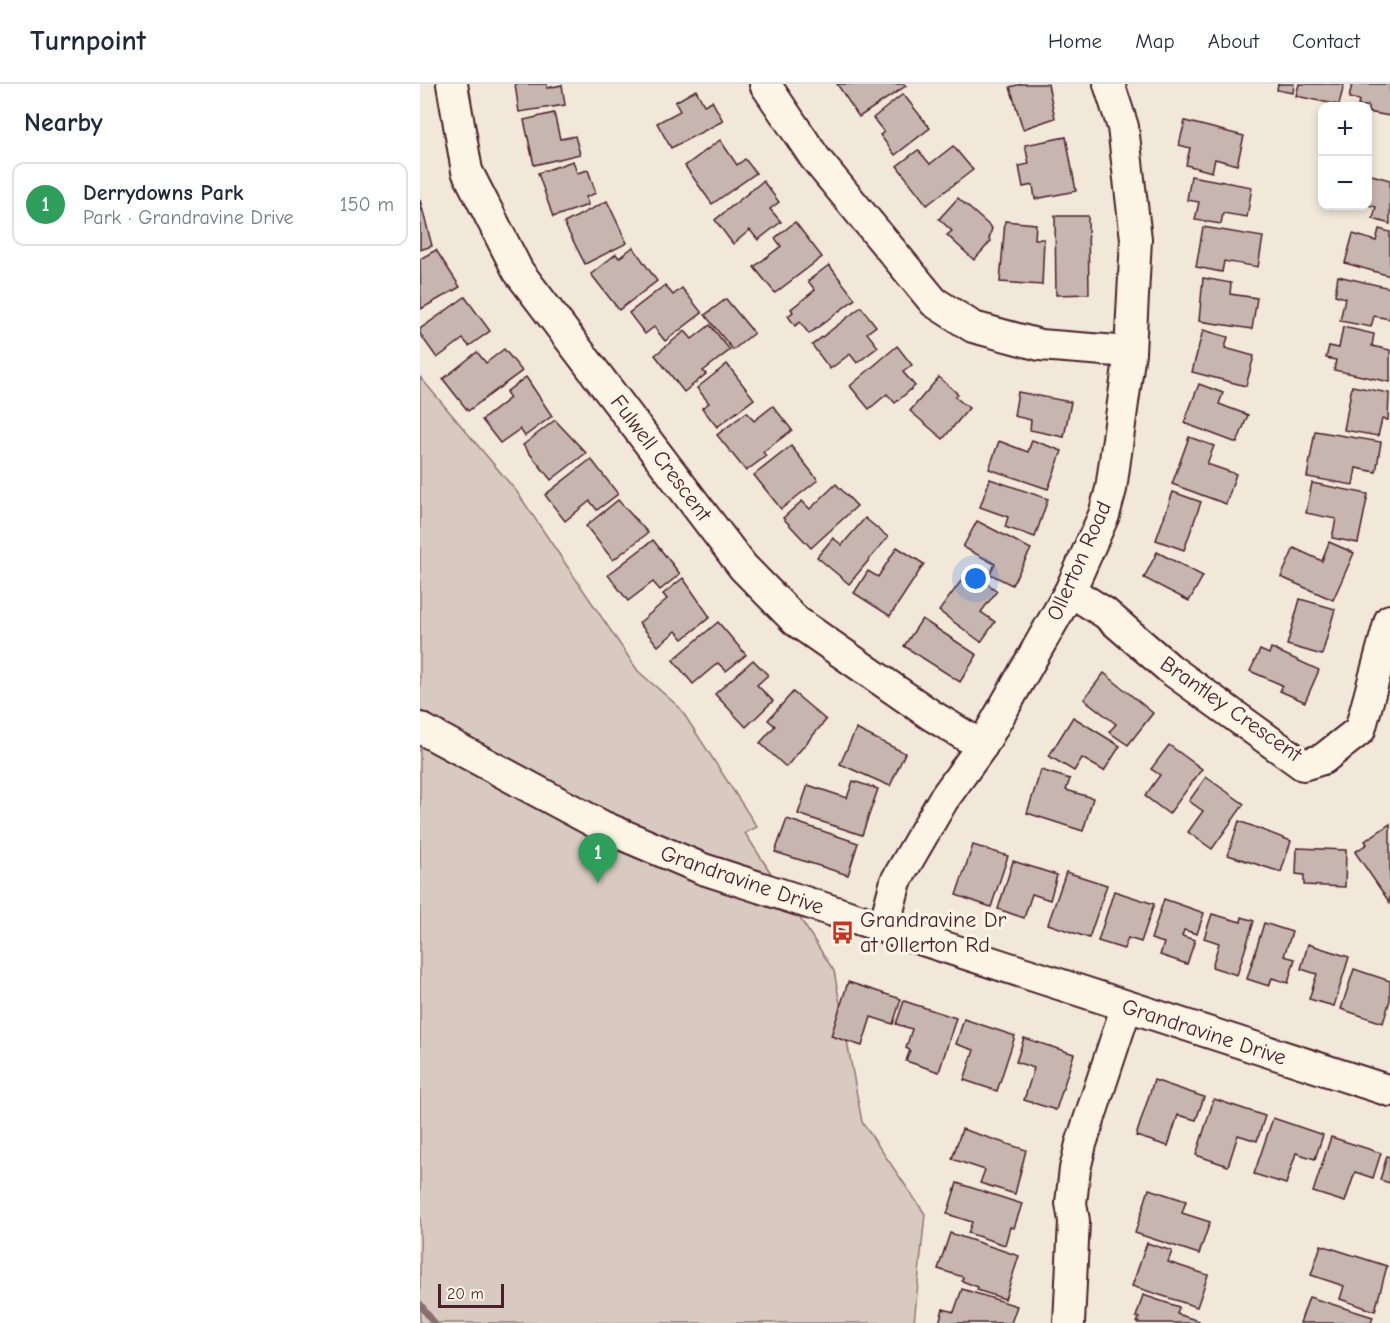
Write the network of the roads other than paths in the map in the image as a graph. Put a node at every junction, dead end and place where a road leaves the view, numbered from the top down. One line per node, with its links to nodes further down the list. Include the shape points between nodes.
1 (452, 84): 8 (street, Fulwell Crescent, via 467,171 518,271 743,567 796,621)
2 (765, 84): 4 (street, via 815,158 934,302 973,327 1040,345)
3 (1109, 84): 4 (street, Ollerton Road, via 1123,126 1136,239)
4 (1130, 352): 5 (street, Ollerton Road, via 1111,489 1104,515)
5 (1070, 591): 6 (street, Brantley Crescent, via 1105,613 1170,669 1303,765 1323,759 1360,730); 8 (street, Ollerton Road)
6 (1390, 620)
7 (420, 728): 9 (street, Grandravine Drive, via 618,834 732,880)
8 (982, 746): 9 (street, Ollerton Road, via 943,800 896,882)
9 (884, 926): 10 (street, Grandravine Drive)
10 (1126, 1008): 11 (street, Grandravine Drive); 12 (street, via 1075,1169)
11 (1390, 1091)
12 (1069, 1323)

